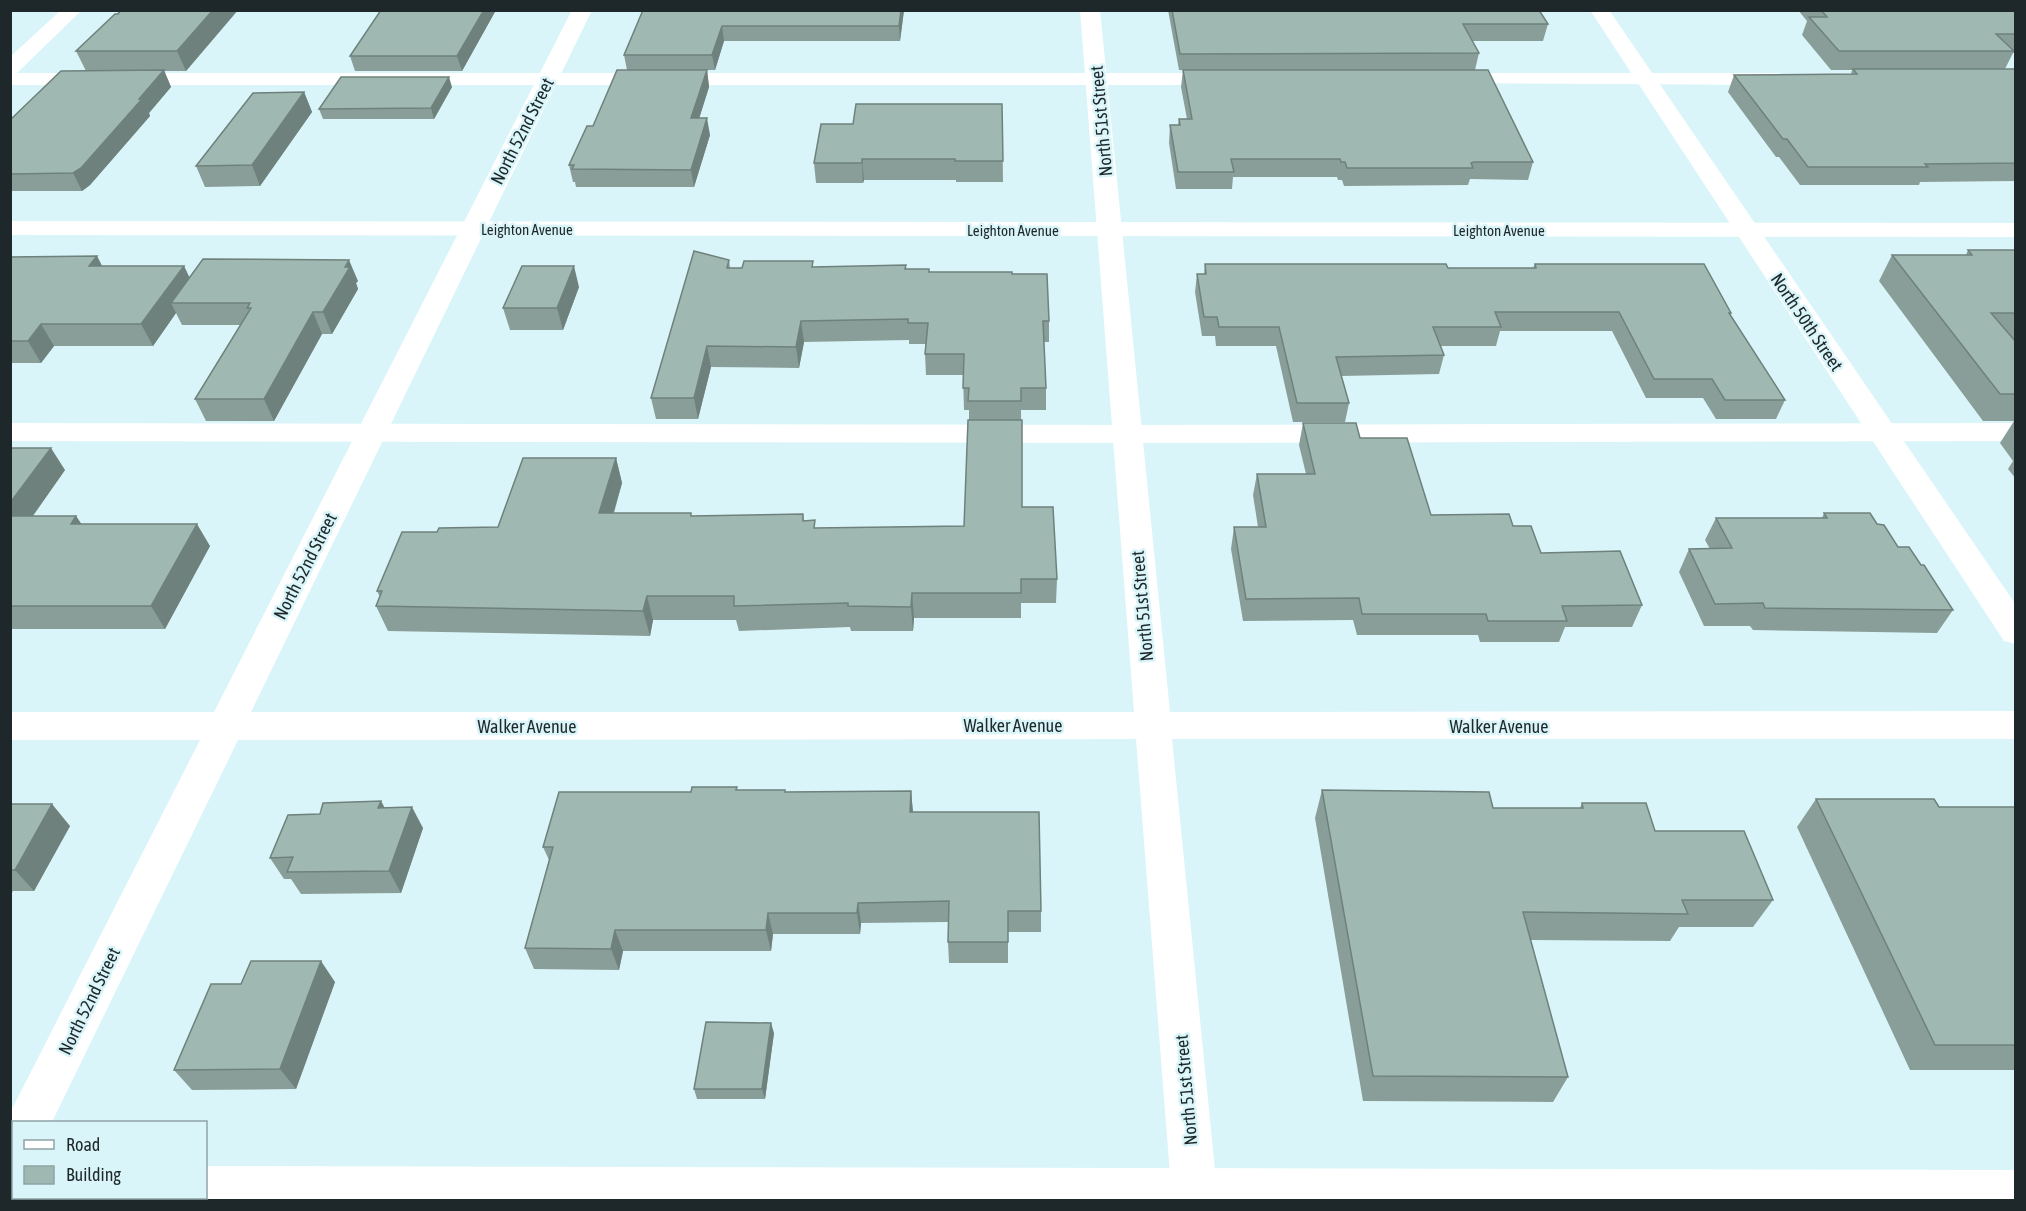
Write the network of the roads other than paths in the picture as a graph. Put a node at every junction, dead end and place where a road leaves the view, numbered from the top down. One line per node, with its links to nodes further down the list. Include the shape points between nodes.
1 (73, 10): 5 (street)
2 (582, 10): 9 (street, North 52nd Street)
3 (1090, 10): 6 (street, North 51st Street)
4 (1599, 10): 12 (street, North 50th Street)
5 (10, 69)
6 (1097, 78): 9 (lane); 10 (lane); 15 (street, North 51st Street)
7 (1791, 78): 12 (lane)
8 (10, 79): 9 (lane)
9 (548, 79): 14 (street, North 52nd Street)
10 (1242, 79)
11 (1432, 79): 12 (lane)
12 (1645, 79): 16 (street, North 50th Street)
13 (10, 228): 14 (street, Leighton Avenue)
14 (474, 228): 15 (street, Leighton Avenue); 19 (street, North 52nd Street)
15 (1111, 230): 16 (street, Leighton Avenue); 22 (street, North 51st Street)
16 (1746, 230): 17 (street, Leighton Avenue); 20 (street, North 50th Street)
17 (2016, 230)
18 (10, 432): 19 (lane)
19 (373, 432): 22 (lane); 27 (street, North 52nd Street)
20 (1881, 432): 21 (lane); 22 (lane); 23 (street, North 50th Street)
21 (2016, 432)
22 (1126, 434): 24 (street, North 51st Street)
23 (2016, 632)
24 (1153, 725): 25 (street, Walker Avenue); 27 (street, Walker Avenue); 31 (street, North 51st Street)
25 (2016, 725)
26 (10, 726): 27 (street, Walker Avenue)
27 (224, 727): 28 (street, North 52nd Street)
28 (29, 1121)
29 (207, 1188): 31 (lane)
30 (2016, 1192): 31 (lane)
31 (1195, 1195)

